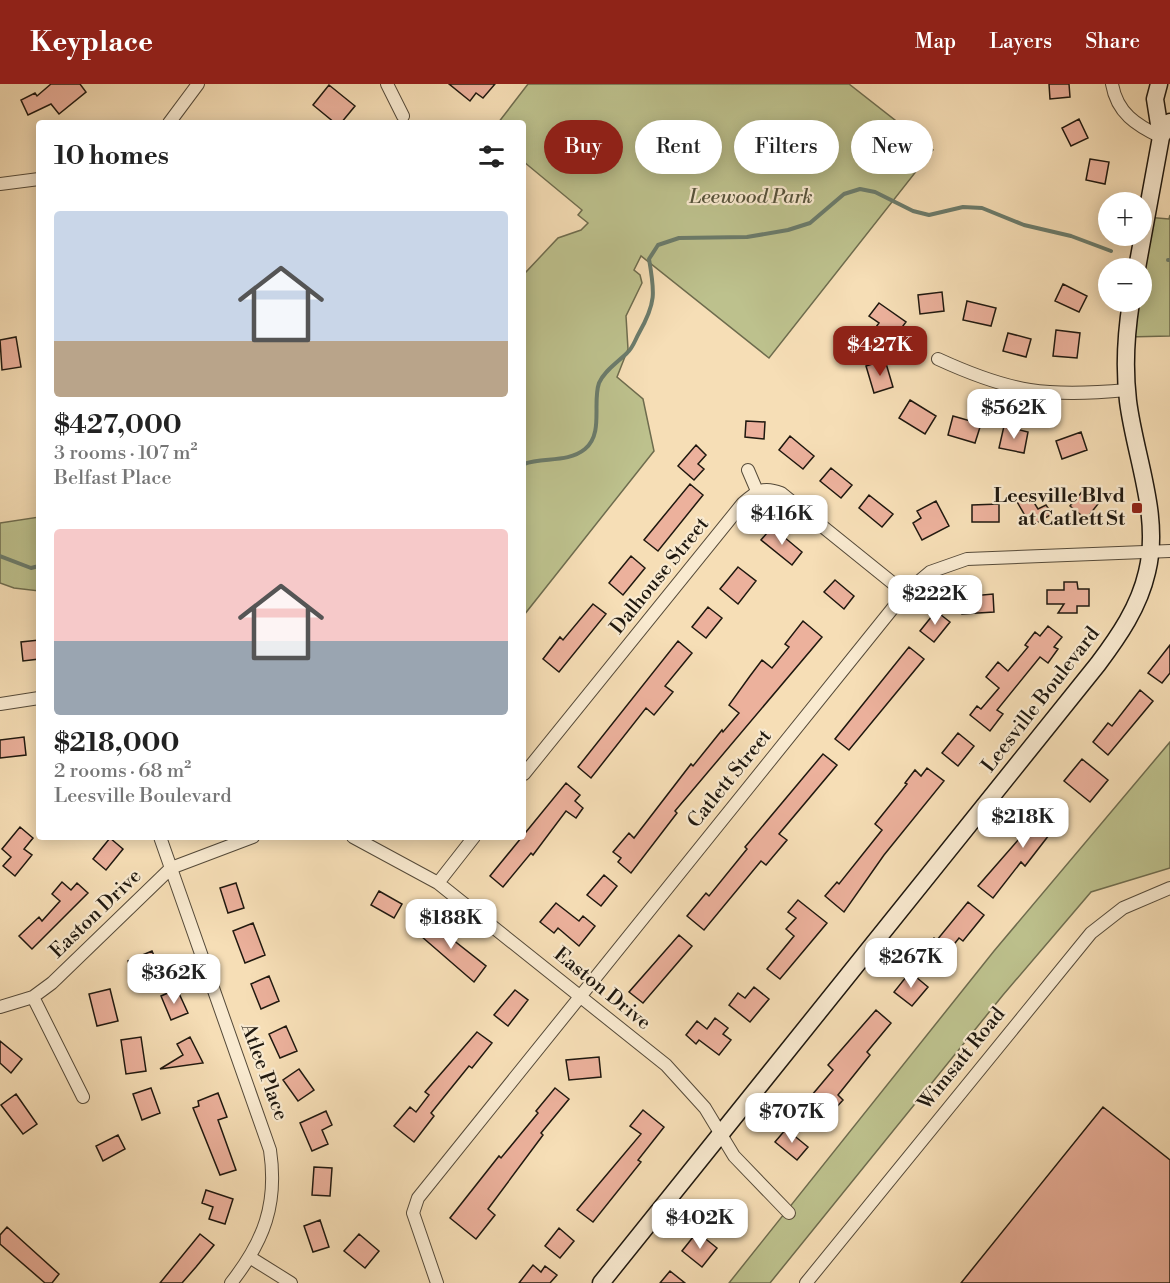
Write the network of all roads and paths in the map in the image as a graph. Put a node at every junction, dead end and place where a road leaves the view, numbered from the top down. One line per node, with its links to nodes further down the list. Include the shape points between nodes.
1 (198, 84): 6 (street)
2 (387, 84): 5 (street)
3 (1112, 84): 8 (street, via 1126,115 1136,125)
4 (1159, 84): 8 (street, via 1155,99)
5 (402, 116)
6 (171, 120)
7 (1170, 122): 8 (street)
8 (1161, 137): 11 (street)
9 (36, 179): 10 (street)
10 (0, 184)
11 (1139, 258)
12 (1130, 312): 14 (street, Leesville Boulevard)
13 (938, 359): 14 (street, via 970,374 1028,391 1061,394)
14 (1127, 390): 17 (street, Leesville Boulevard, via 1145,489)
15 (748, 470): 16 (street)
16 (757, 490): 19 (street, via 781,493); 22 (street, Dalhouse Street)
17 (1151, 551): 18 (street, Catlett Street); 19 (street, Catlett Street, via 968,559 930,573); 34 (street, Leesville Boulevard, via 1137,601 1114,643)
18 (1170, 551)
19 (905, 593): 30 (street, Catlett Street)
20 (36, 699): 21 (street)
21 (0, 705)
22 (526, 768)
23 (161, 840): 27 (street, Atlee Place)
24 (245, 840): 27 (street, Easton Drive)
25 (359, 840): 28 (street, Easton Drive)
26 (472, 840): 28 (street)
27 (171, 868): 31 (street, Easton Drive); 36 (street, Atlee Place, via 270,1150 270,1209)
28 (438, 882): 30 (street, Easton Drive)
29 (1170, 888): 41 (street, Wimsatt Road, via 1123,908 1091,933)
30 (580, 996): 34 (street, Easton Drive, via 678,1077); 39 (street, Catlett Street, via 414,1206)
31 (33, 997): 32 (street, Easton Drive); 33 (street)
32 (0, 1007)
33 (83, 1097)
34 (721, 1134): 35 (street, Easton Drive, via 734,1156); 40 (street, Leesville Boulevard)
35 (789, 1213)
36 (251, 1258): 37 (street, Atlee Place); 38 (street)
37 (231, 1283)
38 (291, 1283)
39 (437, 1283)
40 (601, 1283)
41 (806, 1283)

